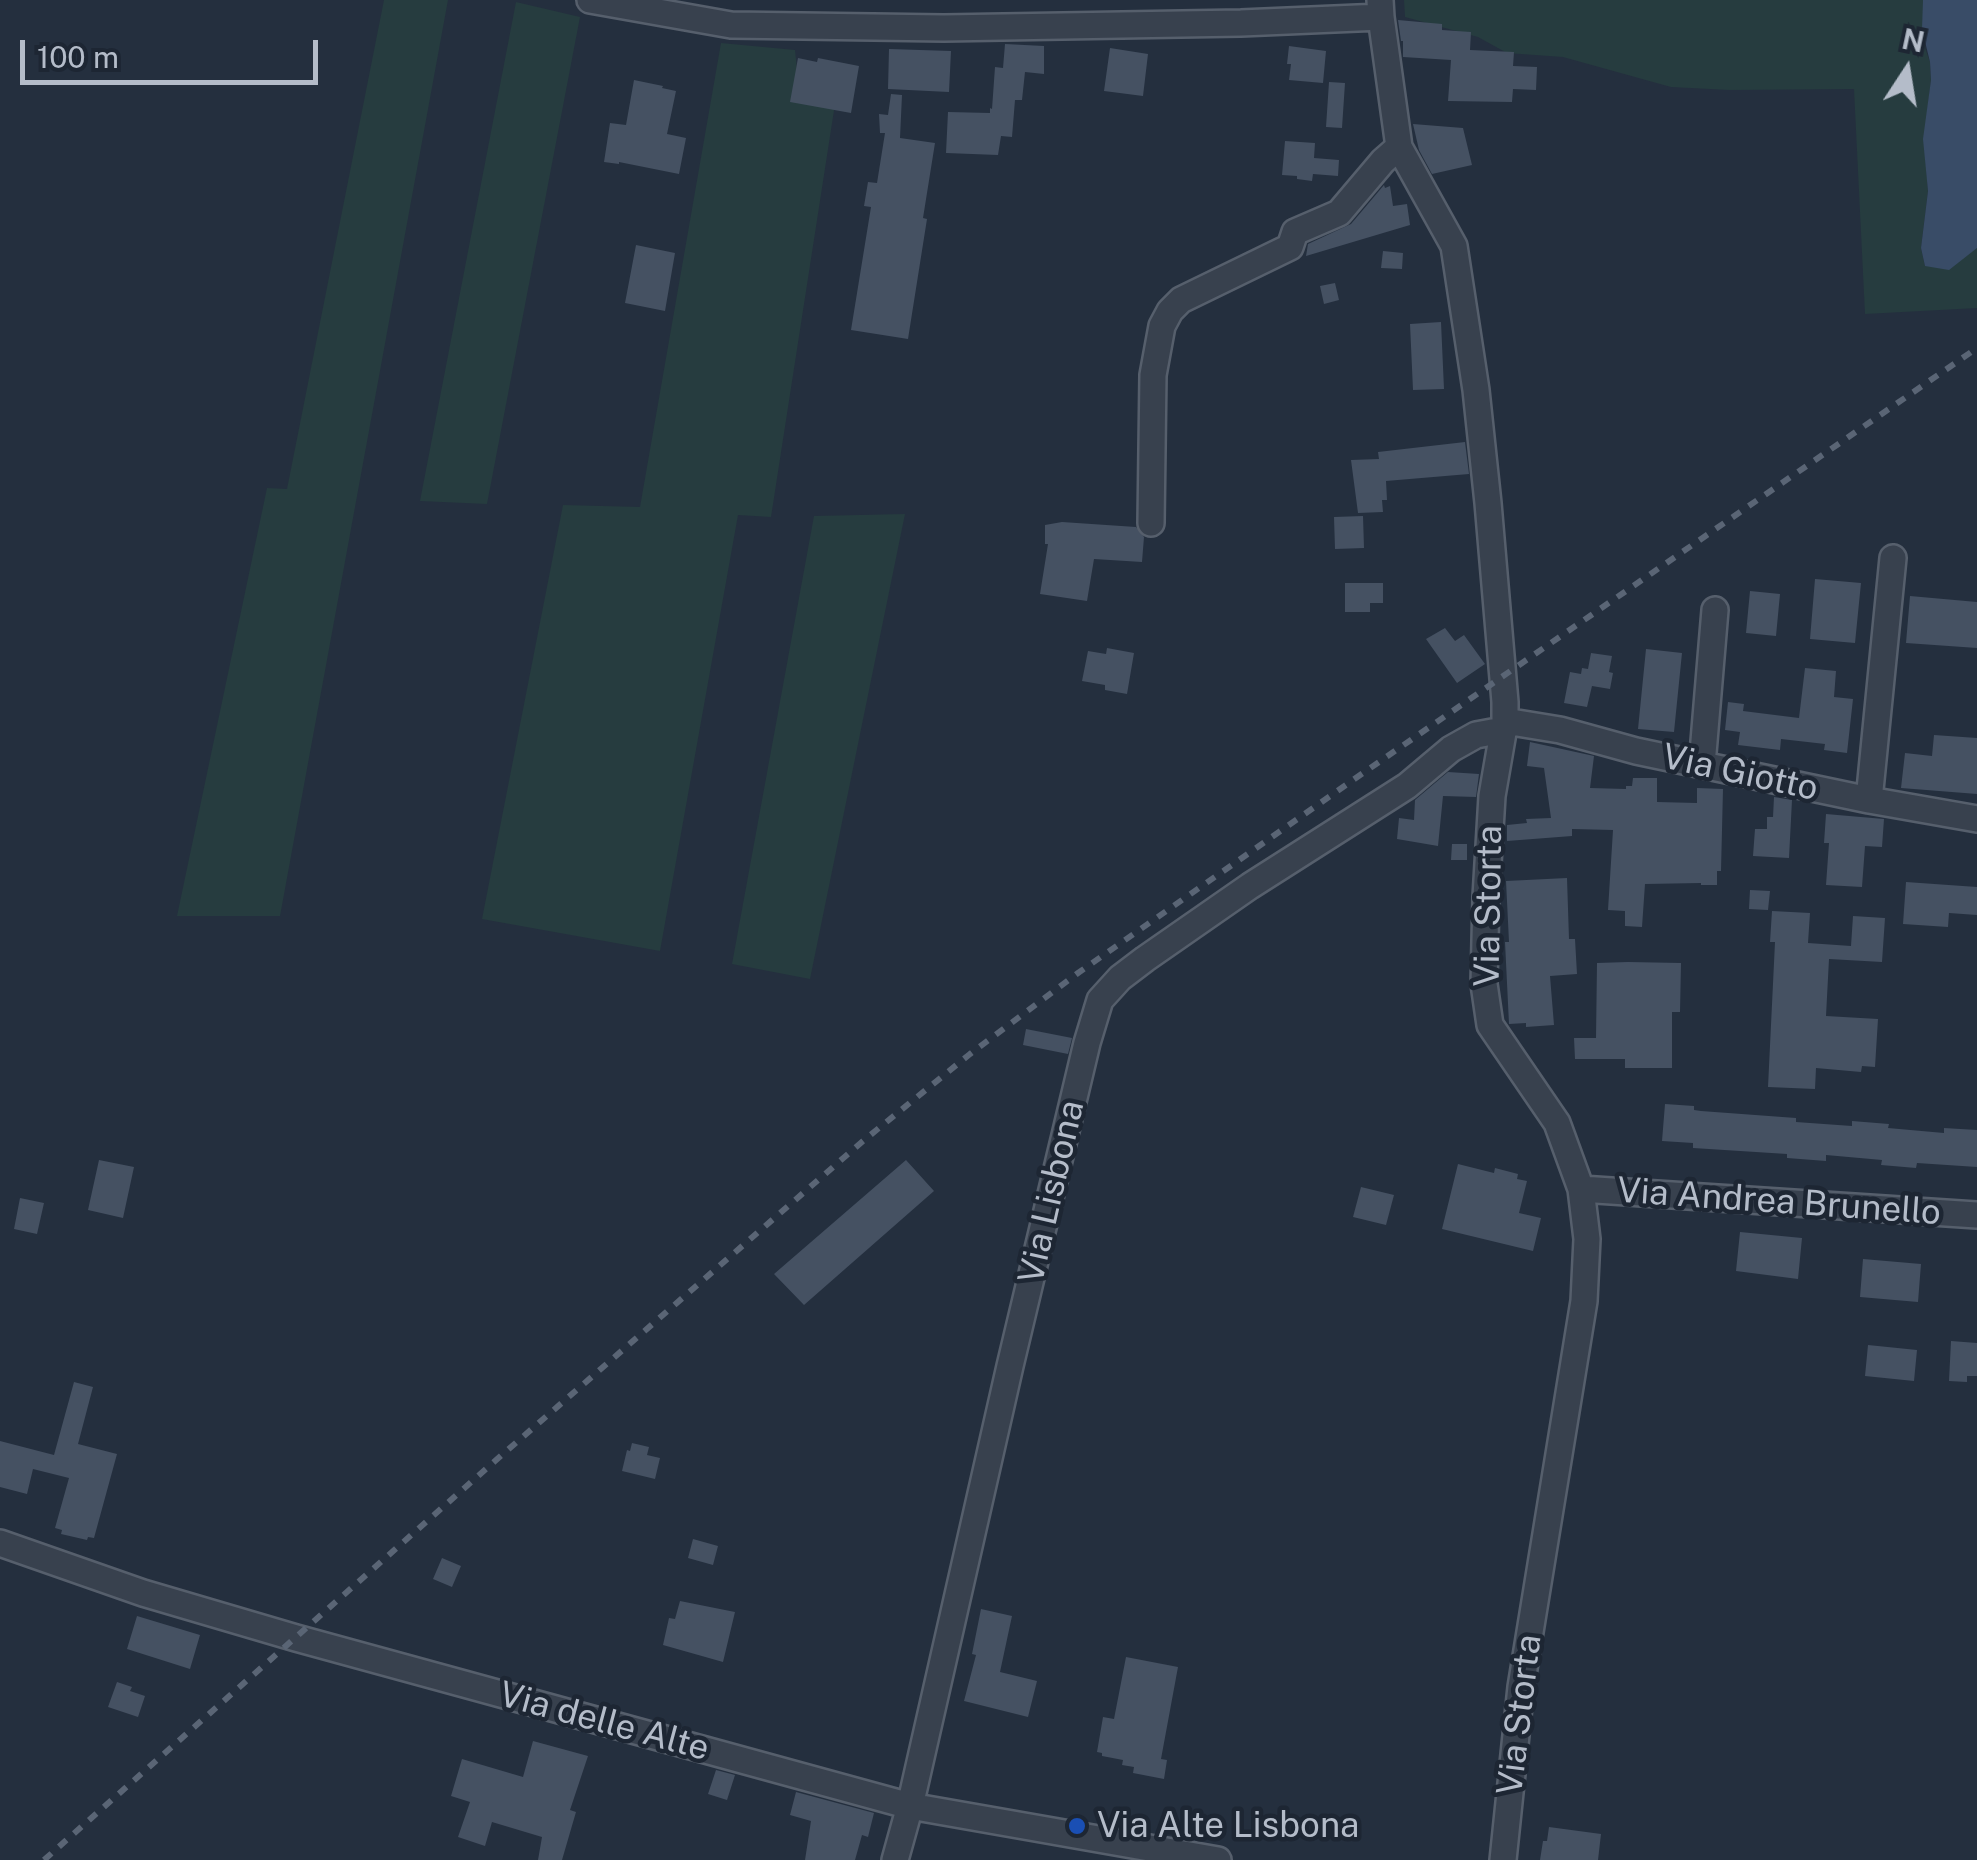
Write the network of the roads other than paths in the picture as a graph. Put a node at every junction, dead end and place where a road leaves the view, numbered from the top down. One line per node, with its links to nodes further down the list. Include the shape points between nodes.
1 (590, 0): 2 (street, via 732,25 944,28 1241,23)
2 (1381, 8): 3 (street, Via Storta)
3 (1400, 146): 4 (street, via 1339,213 1294,232 1290,248 1170,311 1153,375); 7 (street, Via Storta, via 1454,246 1486,484)
4 (1150, 522)
5 (1893, 558): 9 (street)
6 (1715, 610): 8 (street)
7 (1504, 726): 8 (street, Via Giotto, via 1560,730); 11 (street, Via Storta, via 1486,897 1490,1025 1557,1123); 14 (street, Via Lisbona, via 1452,748 1408,786 1132,968 1100,1000)
8 (1702, 765): 9 (street, Via Giotto)
9 (1869, 800): 10 (street, Via Giotto)
10 (1977, 819)
11 (1581, 1189): 12 (street, Via Andrea Brunello); 17 (street, Via Storta, via 1584,1301 1522,1688)
12 (1977, 1215)
13 (0, 1542): 14 (street, Via delle Alte, via 296,1638)
14 (910, 1806): 15 (street, Via Lisbona); 16 (street, Via delle Alte)
15 (895, 1860)
16 (1218, 1860)
17 (1503, 1860)

